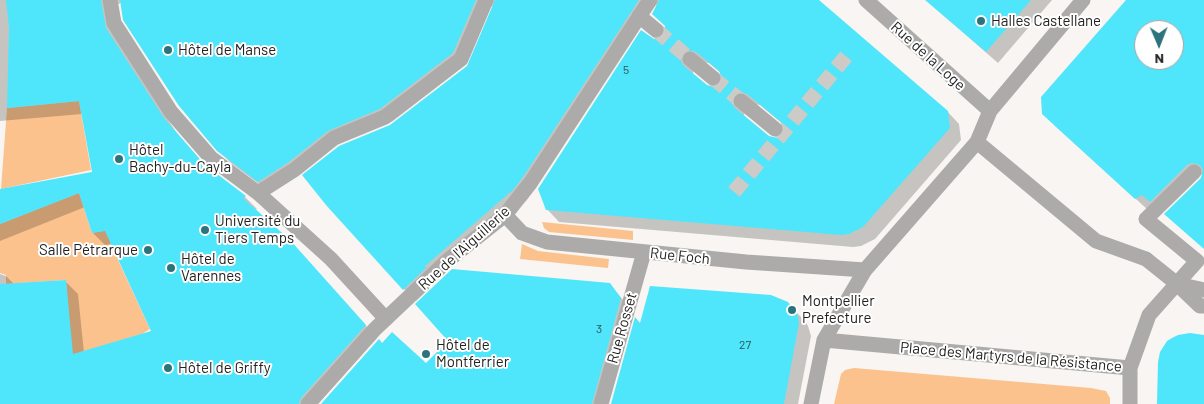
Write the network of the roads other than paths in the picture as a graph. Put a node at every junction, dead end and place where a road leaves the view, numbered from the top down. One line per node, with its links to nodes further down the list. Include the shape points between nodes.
1 (110, 0): 15 (street, via 114,23 171,112 211,158)
2 (486, 0): 15 (street, via 461,59 386,116 334,138)
3 (650, 0): 6 (street, Rue de l'Aiguillerie)
4 (866, 0): 11 (street, Rue de la Loge)
5 (1083, 0): 11 (street)
6 (640, 16): 7 (street); 16 (street, Rue de l'Aiguillerie, via 531,182)
7 (656, 30)
8 (690, 59): 9 (street)
9 (713, 78)
10 (741, 101): 12 (street)
11 (990, 112): 13 (street)
12 (775, 129)
13 (977, 142): 18 (street); 19 (street, via 1096,241 1146,259)
14 (1194, 172): 19 (street, Place des Martyrs de la Résistance, via 1146,219 1197,261)
15 (258, 193): 22 (street, via 331,259)
16 (505, 215): 17 (street, Rue Foch, via 522,234 547,242); 22 (street, Rue de l'Aiguillerie, via 447,261)
17 (644, 252): 18 (street, Rue Foch); 26 (street, Rue Rosset)
18 (866, 270): 23 (street)
19 (1176, 283): 20 (street); 21 (street, via 1200,306); 24 (street, Place des Martyrs de la Résistance, via 1149,315)
20 (1204, 290)
21 (1204, 306)
22 (386, 319): 25 (street, Rue de l'Aiguillerie)
23 (824, 340): 24 (street, Place des Martyrs de la Résistance); 27 (street)
24 (1130, 368): 28 (street)
25 (308, 404)
26 (601, 404)
27 (811, 404)
28 (1130, 404)

